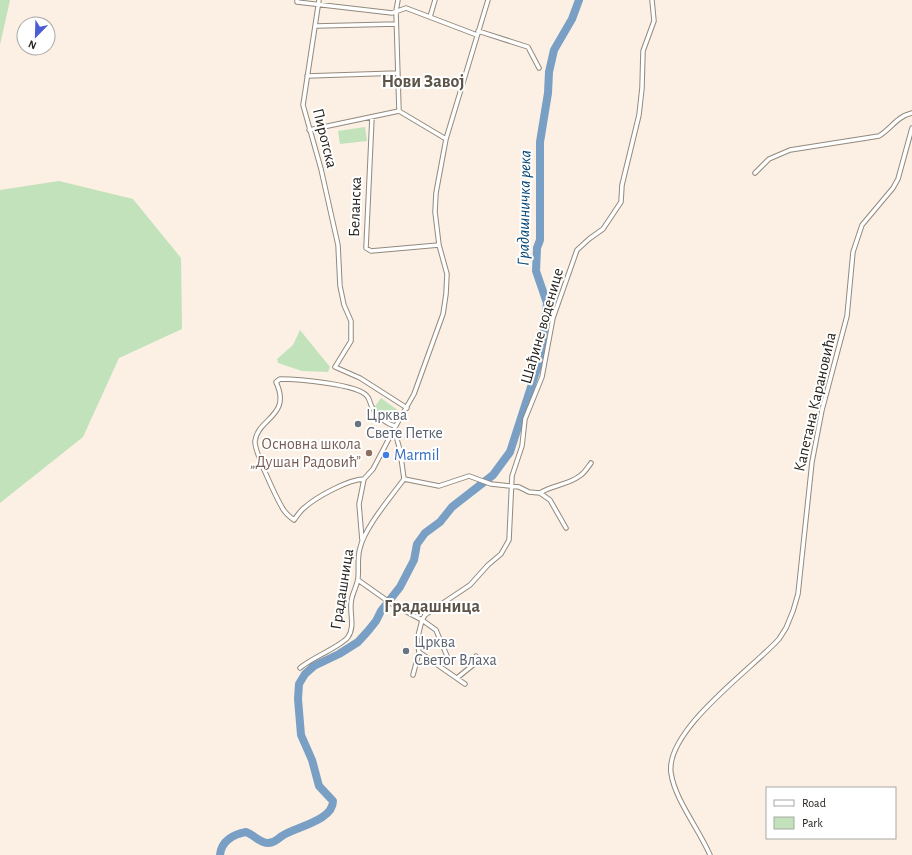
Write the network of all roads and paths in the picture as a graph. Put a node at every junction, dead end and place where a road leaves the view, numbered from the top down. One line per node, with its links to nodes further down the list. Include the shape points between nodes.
1 (297, 0): 7 (street)
2 (319, 0): 7 (street, Пиротска)
3 (398, 0): 8 (street)
4 (435, 0): 9 (street)
5 (488, 0): 12 (street)
6 (652, 0): 29 (street, Шађине воденице, via 654,21 643,50 639,115 622,185 621,202 603,229 577,250 553,318 542,377 525,419 522,446 512,476)
7 (318, 6): 8 (street, via 392,13); 11 (street, Пиротска)
8 (396, 11): 9 (street, via 406,8); 10 (street)
9 (430, 17): 12 (street)
10 (396, 24): 11 (street); 14 (street)
11 (316, 26): 15 (street, Пиротска)
12 (478, 33): 13 (street, via 528,48); 21 (street)
13 (539, 68)
14 (398, 73): 15 (street); 16 (street)
15 (307, 76): 20 (street, Пиротска, via 303,105)
16 (399, 111): 18 (street); 21 (street)
17 (912, 113): 22 (street, via 899,117 888,131 879,136 790,150 769,159)
18 (372, 117): 20 (street); 23 (street, Беланска, via 366,248 371,251)
19 (912, 128): 42 (street, Капетана Карановића, via 898,180 862,225 853,252 847,316 822,410 812,462 802,569 793,611 779,639 709,705 686,732 675,752 671,772 676,792 702,835)
20 (309, 130): 24 (street, Пиротска, via 321,169 338,244 340,286 351,321 351,341 335,367 360,378)
21 (446, 139): 23 (street, via 435,200)
22 (755, 173)
23 (439, 245): 24 (street, via 447,274 442,314)
24 (407, 408): 25 (street)
25 (395, 428): 27 (street, via 373,469); 27 (street, via 381,417 367,396 359,391 336,384 295,379 277,380 281,395 280,403 276,412 256,436 255,450 284,510 294,520 304,508 326,493 354,479); 28 (street)
26 (591, 463): 30 (street, via 578,477)
27 (364, 479): 32 (street, via 359,504)
28 (404, 479): 29 (street, via 439,486 469,476 491,484); 32 (street, Градашница)
29 (512, 487): 30 (street); 34 (street, via 510,532 506,547 462,592 429,611)
30 (540, 492): 31 (street, via 550,500)
31 (566, 528)
32 (362, 542): 33 (street, Градашница, via 358,556)
33 (358, 580): 34 (street, via 392,604); 38 (street, Градашница, via 351,604 351,627 348,636)
34 (422, 620): 35 (street, via 417,640); 36 (street, via 436,630)
35 (419, 652): 39 (street); 40 (street)
36 (447, 656)
37 (476, 656): 40 (street, via 473,665)
38 (300, 668)
39 (413, 675)
40 (457, 678): 41 (street)
41 (465, 684)
42 (710, 855)

